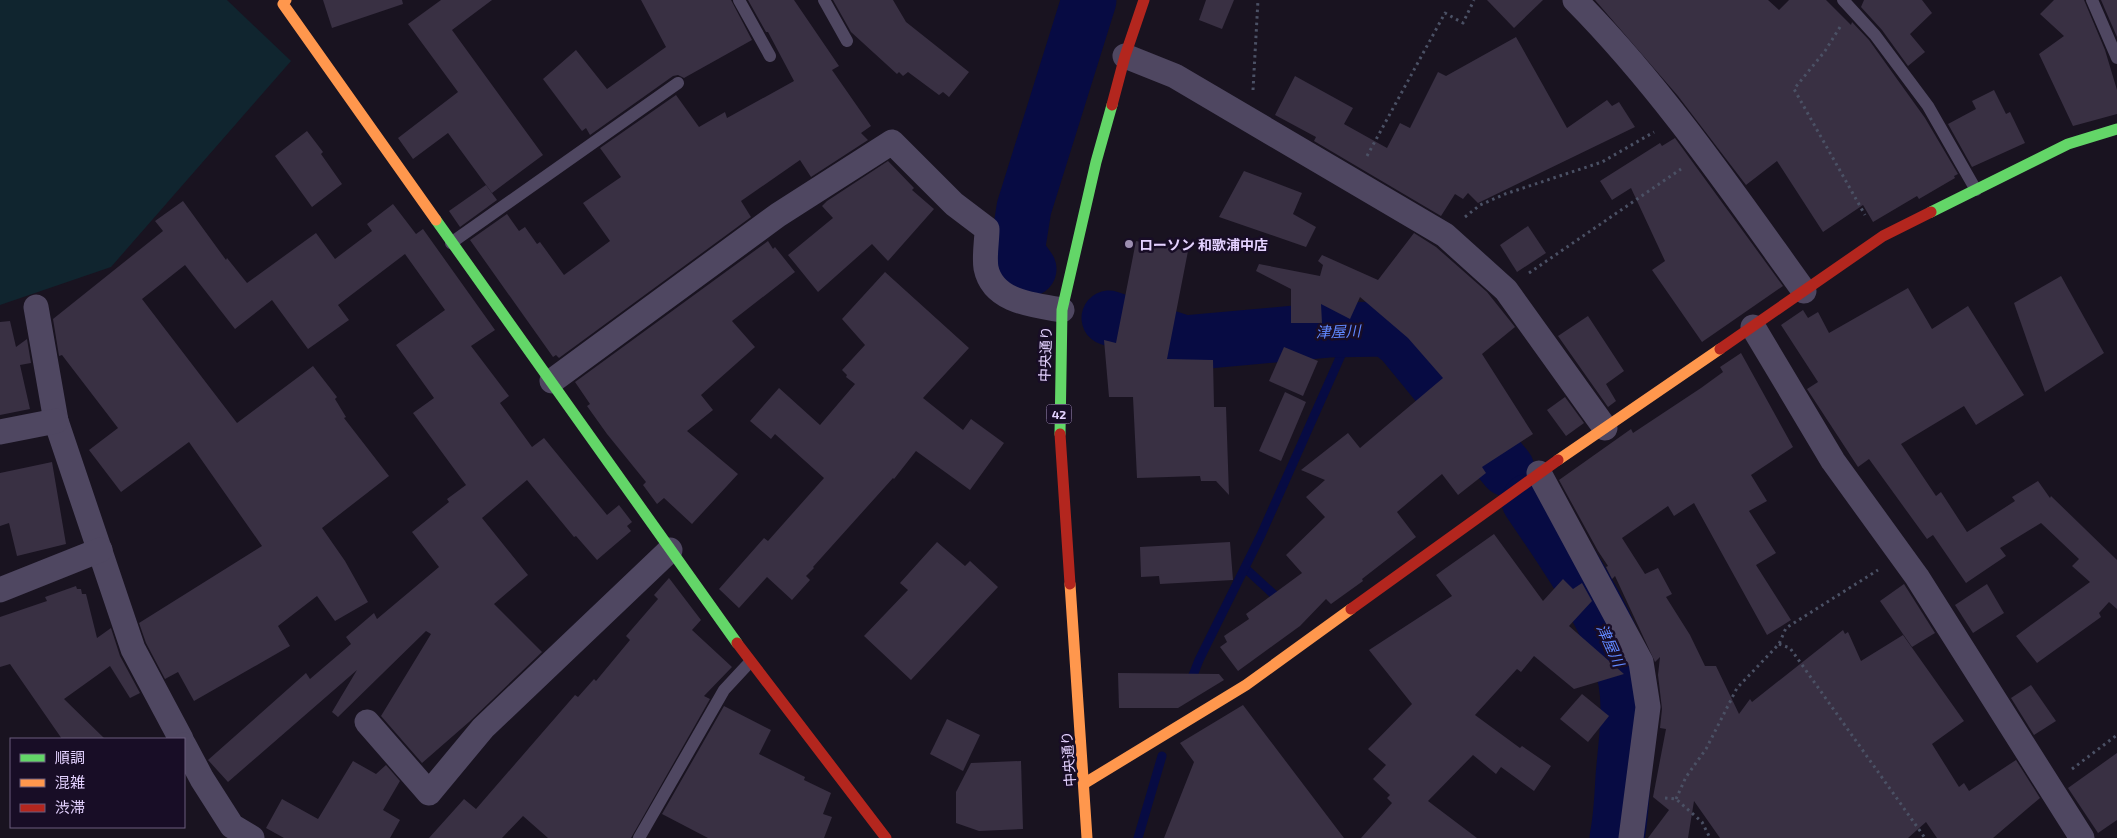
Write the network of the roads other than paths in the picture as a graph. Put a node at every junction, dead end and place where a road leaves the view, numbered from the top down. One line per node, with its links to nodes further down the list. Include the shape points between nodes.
1 (739, 0): 9 (lane)
2 (824, 0): 8 (lane)
3 (1144, 0): 10 (main road, 中央通り / 42)
4 (1575, 0): 16 (street, via 1608,33 1679,119)
5 (2092, 0): 11 (lane)
6 (282, 1): 15 (main road)
7 (1848, 4): 14 (lane, via 1928,106)
8 (847, 41)
9 (770, 56)
10 (1125, 56): 18 (main road, 中央通り / 42, via 1096,162); 22 (street, via 1175,76 1445,235 1506,290)
11 (2117, 58)
12 (678, 84): 15 (lane)
13 (2117, 129): 14 (main road, via 2068,144)
14 (1976, 190): 16 (main road, via 1883,236)
15 (451, 243): 20 (main road)
16 (1804, 291): 19 (main road)
17 (36, 307): 21 (street)
18 (1062, 310): 20 (street, via 1029,304 1000,292 990,282 986,266 987,229 954,204 892,142 778,215); 32 (main road, 中央通り / 42, via 1059,418)
19 (1753, 327): 22 (main road); 38 (street, via 1833,461 1902,556)
20 (552, 381): 26 (main road)
21 (56, 421): 23 (street); 25 (street)
22 (1605, 428): 24 (main road)
23 (0, 432)
24 (1539, 473): 32 (main road, via 1246,685); 37 (street, via 1641,662 1648,707)
25 (100, 550): 27 (street); 30 (street, via 134,649)
26 (670, 550): 28 (main road); 29 (street, via 483,728 428,793)
27 (0, 590)
28 (750, 662): 34 (lane, via 724,690); 35 (main road)
29 (367, 722)
30 (180, 738)
31 (185, 747): 33 (street)
32 (1085, 783): 36 (main road, 中央通り / 42)
33 (236, 834)
34 (639, 838)
35 (886, 838)
36 (1088, 838)
37 (1631, 838)
38 (2082, 838)

